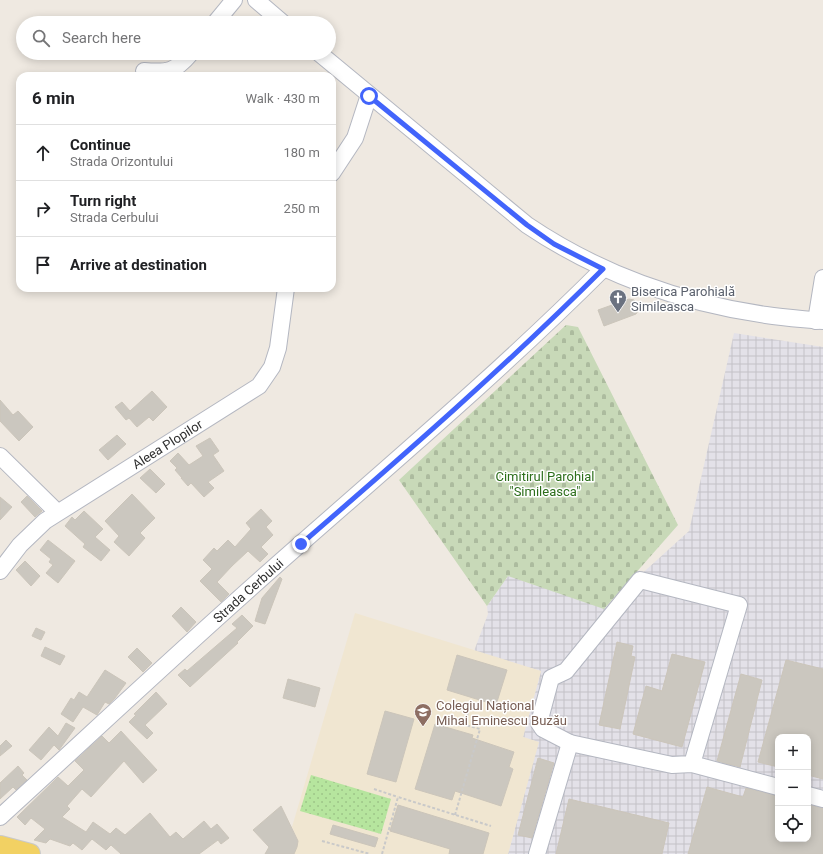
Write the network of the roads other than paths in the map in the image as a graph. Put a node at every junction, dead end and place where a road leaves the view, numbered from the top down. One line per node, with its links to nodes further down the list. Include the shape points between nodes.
1 (234, 0): 3 (street)
2 (256, 0): 4 (street)
3 (221, 16)
4 (275, 16)
5 (185, 60): 9 (street, via 179,67)
6 (327, 60): 10 (street)
7 (144, 71): 8 (street)
8 (154, 72)
9 (166, 72)
10 (369, 96): 11 (street, via 355,138); 12 (street, via 527,225 554,244)
11 (336, 167)
12 (603, 269): 15 (street, via 697,302 766,315); 24 (street, Strada Cerbului, via 558,314 395,463 265,575)
13 (823, 278): 15 (street)
14 (285, 292): 17 (street, Aleea Plopilor, via 278,348 272,367 259,386)
15 (820, 321)
16 (0, 456): 17 (street)
17 (58, 512): 18 (street, Aleea Plopilor, via 29,535)
18 (0, 571)
19 (570, 743): 20 (street, via 672,765); 20 (street, via 543,729 539,723 551,678 566,671 640,580 739,606); 27 (street)
20 (692, 764): 21 (street)
21 (775, 786)
22 (811, 796): 23 (street)
23 (823, 800)
24 (0, 817)
25 (0, 846): 26 (main road)
26 (30, 854)
27 (537, 854)

